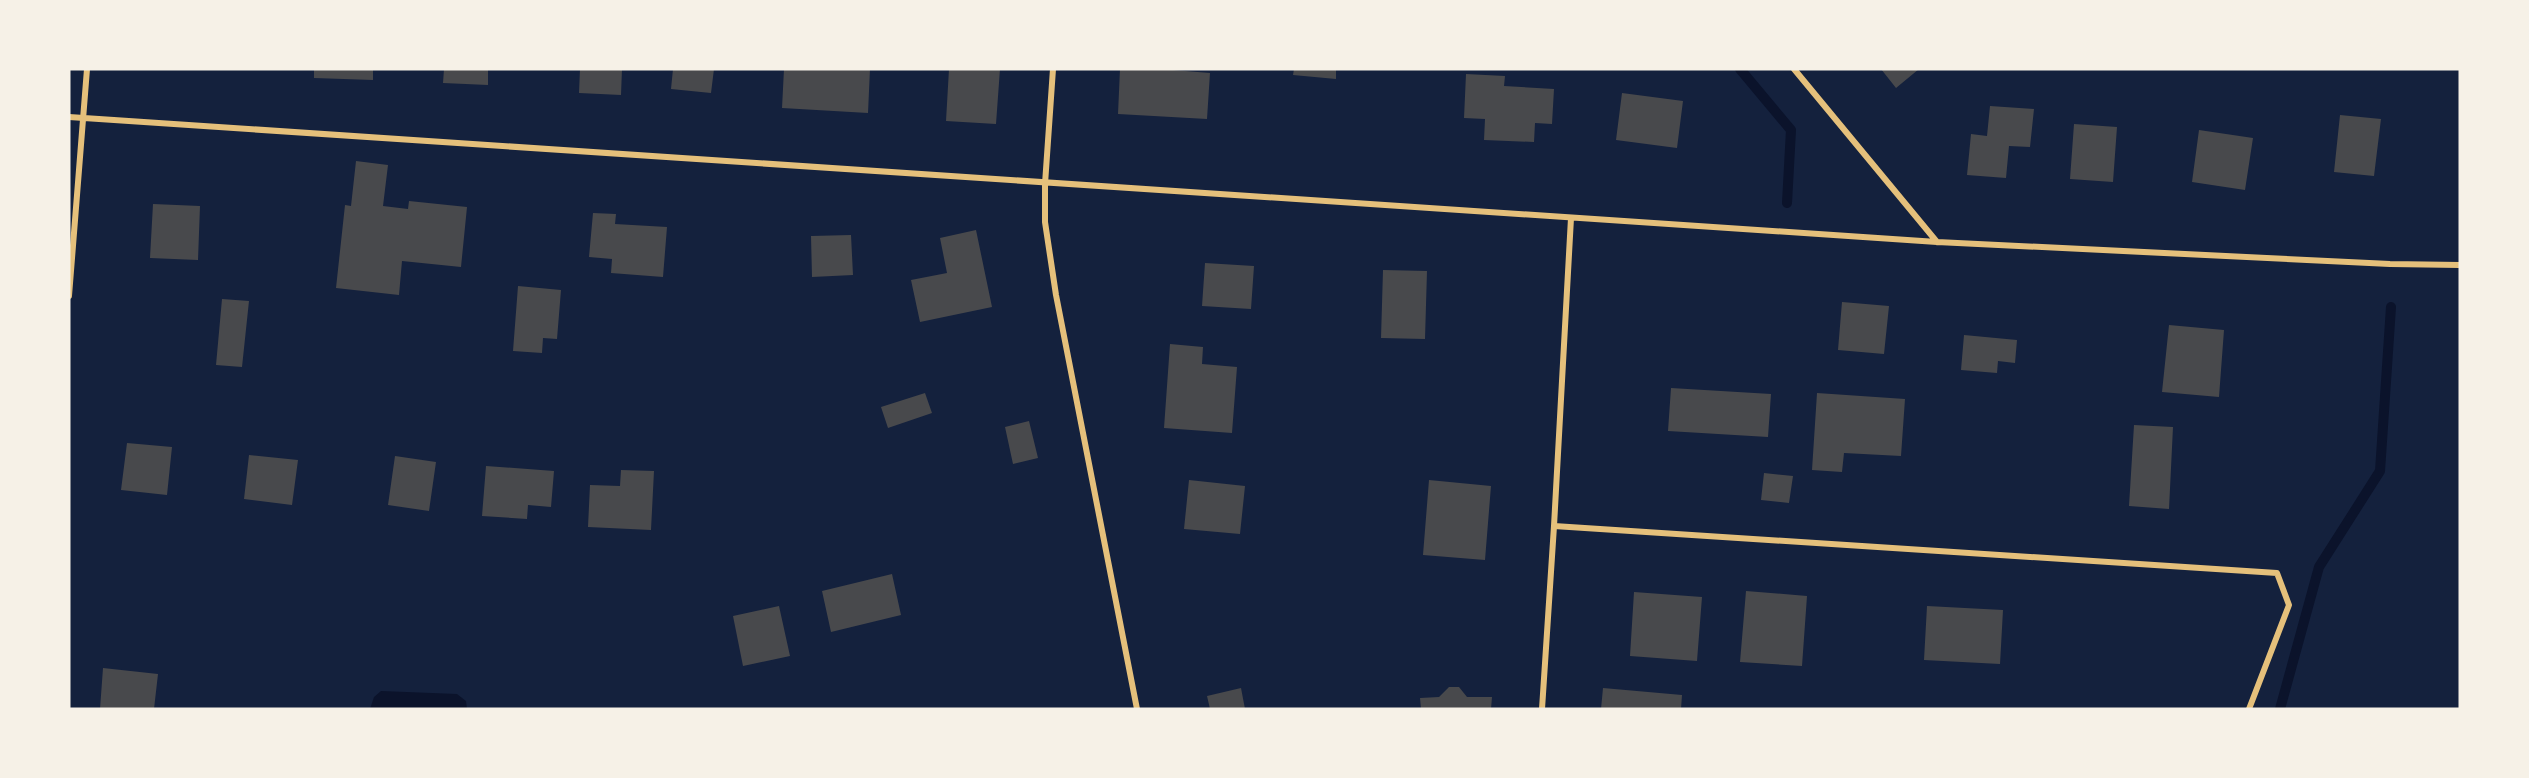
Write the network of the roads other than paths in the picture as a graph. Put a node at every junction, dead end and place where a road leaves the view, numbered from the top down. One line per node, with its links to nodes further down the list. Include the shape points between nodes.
1 (87, 69): 5 (street)
2 (1053, 69): 6 (street)
3 (1794, 69): 8 (street)
4 (69, 117): 5 (street)
5 (84, 118): 6 (street); 10 (street)
6 (1045, 184): 7 (street); 12 (street, via 1045,222 1056,295)
7 (1571, 218): 8 (street); 11 (street)
8 (1937, 242): 9 (street)
9 (2460, 265)
10 (69, 296)
11 (1554, 526): 13 (street); 14 (street, via 2277,573 2289,605)
12 (1137, 709)
13 (1542, 709)
14 (2248, 709)

